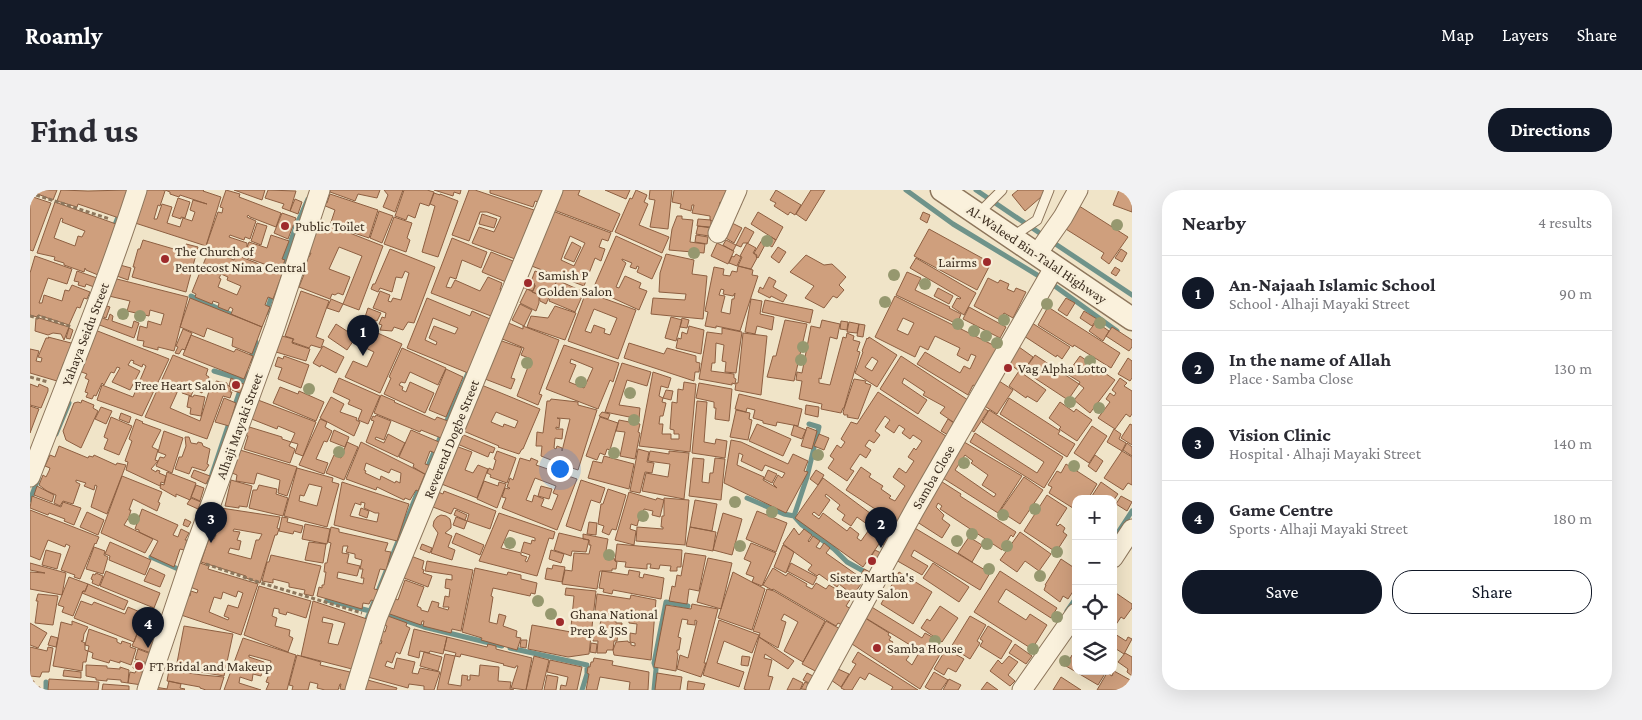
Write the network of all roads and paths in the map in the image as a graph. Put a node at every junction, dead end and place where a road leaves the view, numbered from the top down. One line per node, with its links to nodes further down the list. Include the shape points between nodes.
1 (137, 190): 11 (street, Yahaya Seidu Street)
2 (320, 190): 21 (street, Alhaji Mayaki Street, via 275,327)
3 (553, 190): 22 (street, Reverend Dogbe Street)
4 (737, 190): 12 (street)
5 (942, 190): 10 (street, Al-Waleed Bin-Talal Highway)
6 (1002, 190): 10 (lane)
7 (1049, 190): 13 (lane, via 1037,220)
8 (1078, 190): 14 (street, Samba Close)
9 (30, 193): 11 (path)
10 (978, 214): 13 (street, Al-Waleed Bin-Talal Highway)
11 (126, 224): 17 (street, Yahaya Seidu Street)
12 (718, 233)
13 (1012, 238): 14 (street, Al-Waleed Bin-Talal Highway)
14 (1046, 260): 16 (street, Al-Waleed Bin-Talal Highway); 26 (street, Samba Close)
15 (30, 316): 17 (path)
16 (1132, 319)
17 (86, 332): 18 (street, Yahaya Seidu Street)
18 (30, 477)
19 (1132, 529): 20 (street)
20 (1117, 552)
21 (191, 559): 22 (path); 24 (street, Alhaji Mayaki Street)
22 (377, 618): 25 (street, Reverend Dogbe Street)
23 (1072, 619): 27 (street)
24 (146, 690)
25 (355, 690)
26 (816, 690)
27 (1022, 690)

